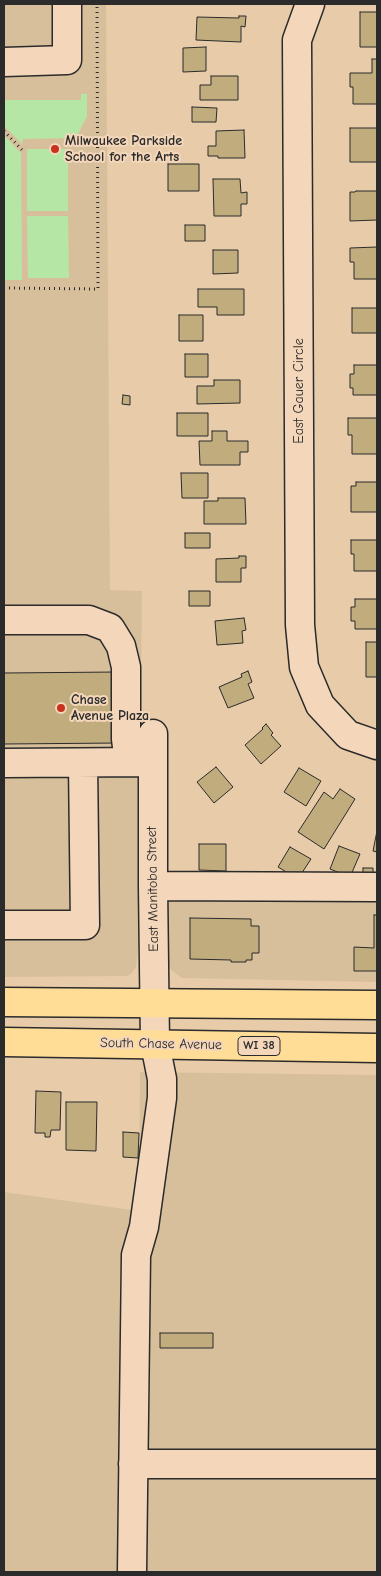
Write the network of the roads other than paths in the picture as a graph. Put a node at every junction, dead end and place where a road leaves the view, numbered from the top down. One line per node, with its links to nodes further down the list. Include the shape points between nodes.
1 (67, 4): 3 (street, via 67,60)
2 (310, 4): 6 (street, East Gauer Circle, via 297,40 300,625 304,667 320,705 348,735)
3 (4, 62)
4 (4, 620): 7 (street, via 89,620 110,628 121,646 126,667 126,739)
5 (153, 734): 7 (street, East Manitoba Street)
6 (377, 746)
7 (141, 762): 9 (street); 10 (street, East Manitoba Street)
8 (4, 763): 9 (street)
9 (83, 763): 12 (street, via 85,925)
10 (153, 886): 11 (street); 14 (street, East Manitoba Street)
11 (377, 887)
12 (4, 925)
13 (4, 1002): 14 (main road)
14 (154, 1002): 15 (main road); 17 (street, East Manitoba Street)
15 (377, 1005)
16 (4, 1042): 17 (main road, South Chase Avenue / WI 38)
17 (155, 1044): 18 (main road, South Chase Avenue / WI 38); 19 (street, East Manitoba Street, via 162,1078 162,1098 144,1227 136,1255)
18 (377, 1048)
19 (133, 1464): 20 (street); 21 (street, East Manitoba Street)
20 (377, 1464)
21 (132, 1572)

